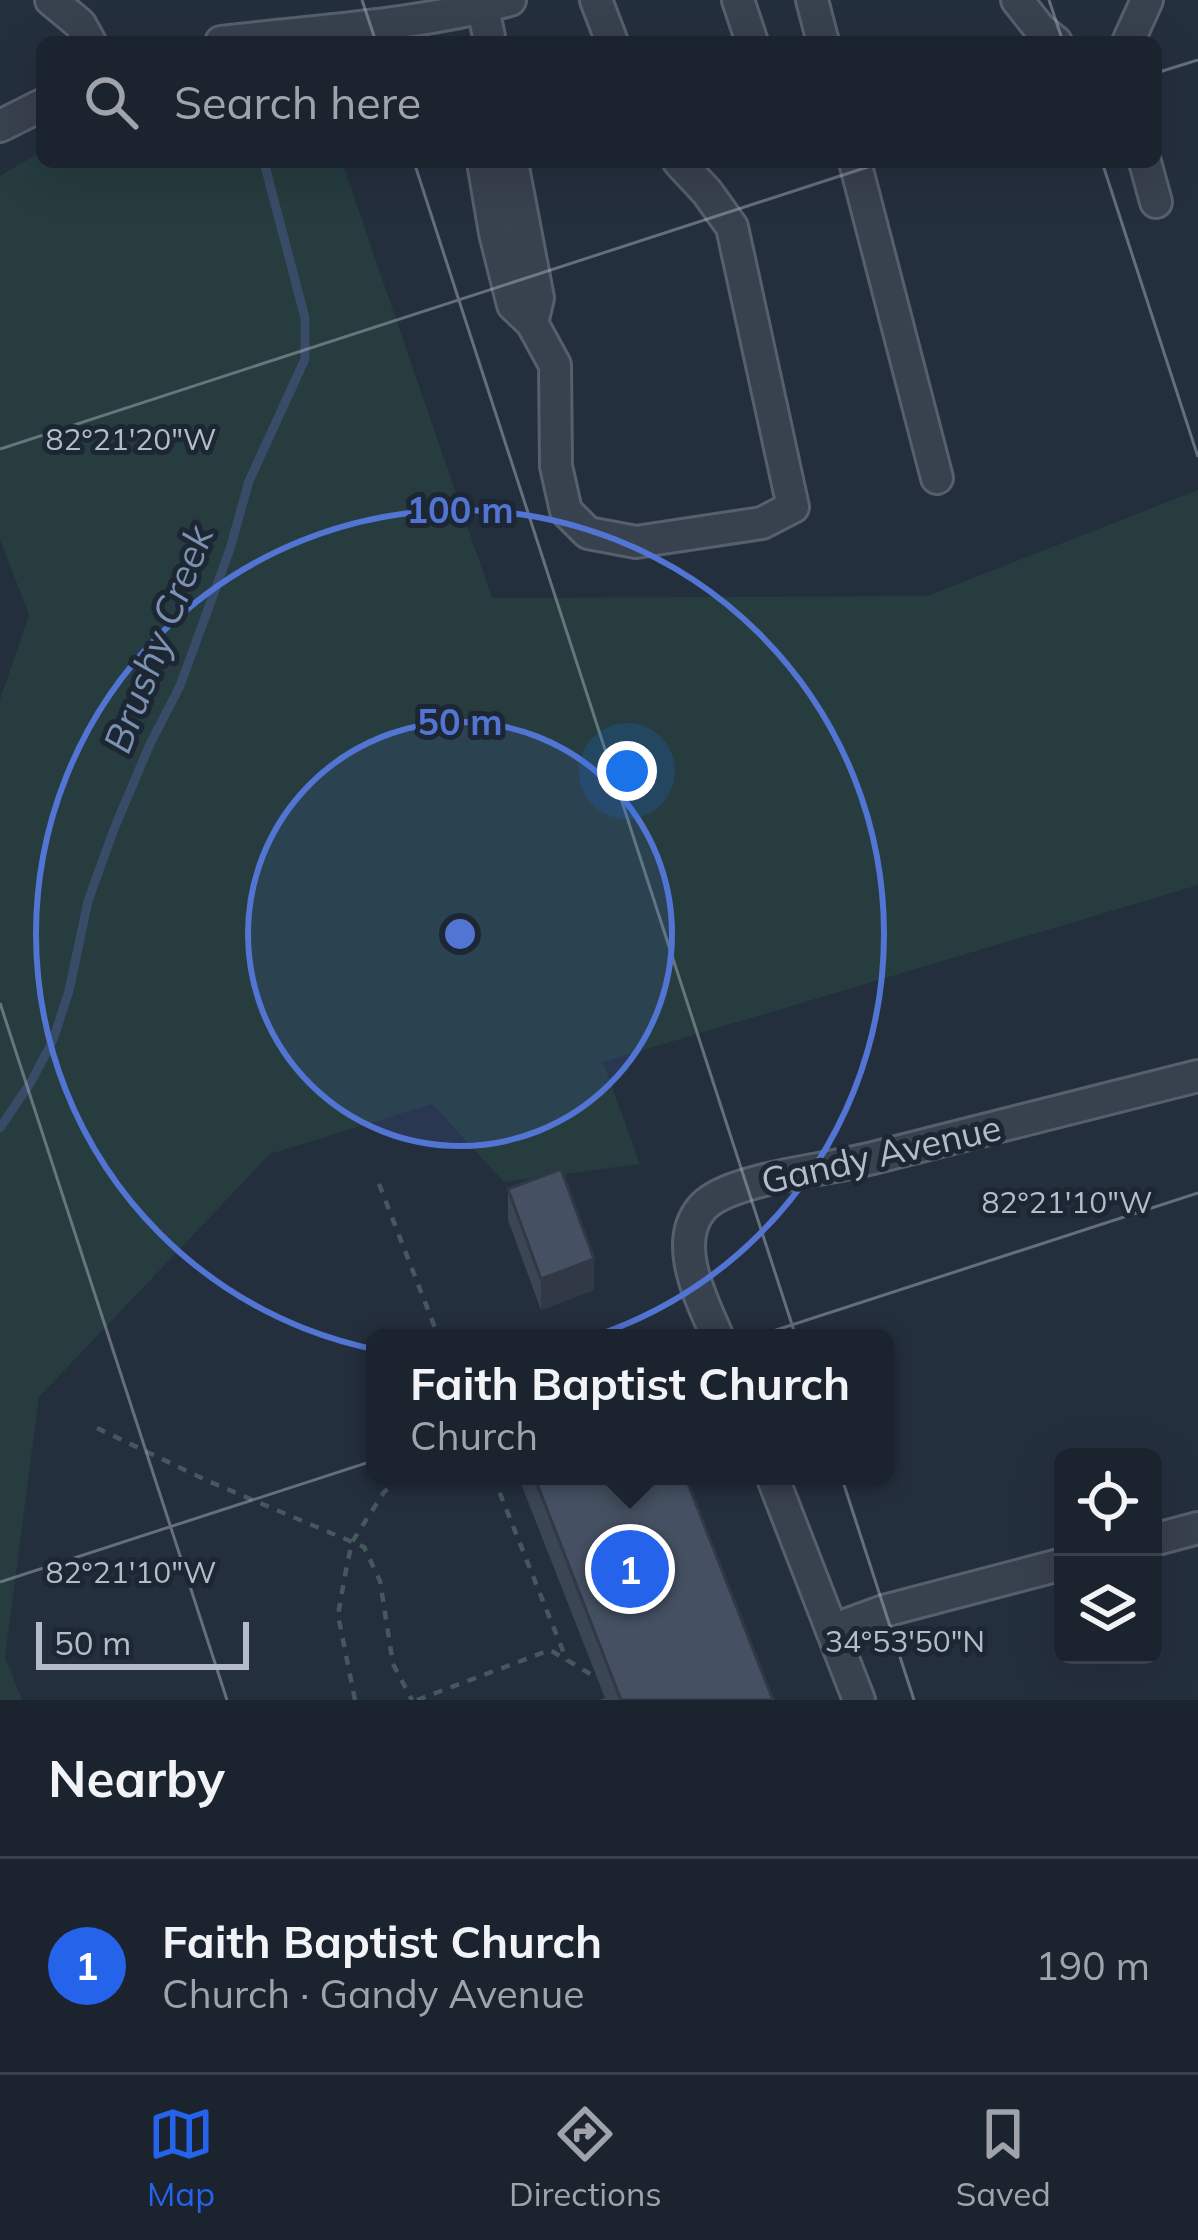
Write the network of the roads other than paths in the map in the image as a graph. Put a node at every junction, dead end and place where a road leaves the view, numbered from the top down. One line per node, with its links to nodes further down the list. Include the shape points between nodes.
1 (51, 0): 8 (street)
2 (596, 0): 10 (street)
3 (738, 0): 11 (street)
4 (812, 0): 12 (street)
5 (1017, 0): 13 (street)
6 (1147, 0): 14 (street)
7 (478, 16): 9 (street)
8 (87, 36)
9 (278, 36)
10 (610, 36)
11 (750, 36)
12 (821, 36)
13 (1049, 36)
14 (1131, 36)
15 (36, 108): 16 (street)
16 (0, 126)
17 (484, 168): 23 (street, via 513,305)
18 (513, 168): 23 (street, via 538,298)
19 (685, 168): 23 (street, via 732,227 793,507 762,523 636,542 589,533 566,511 556,466 555,365)
20 (856, 168): 24 (street)
21 (1147, 168): 22 (street)
22 (1156, 202)
23 (532, 323)
24 (937, 478)
25 (1198, 1076): 26 (street, Gandy Avenue, via 717,1196 693,1223 690,1258)
26 (715, 1329)
27 (776, 1485): 31 (street)
28 (1198, 1528): 29 (street)
29 (1162, 1538)
30 (1054, 1566): 31 (street)
31 (832, 1630): 32 (street)
32 (859, 1700)

